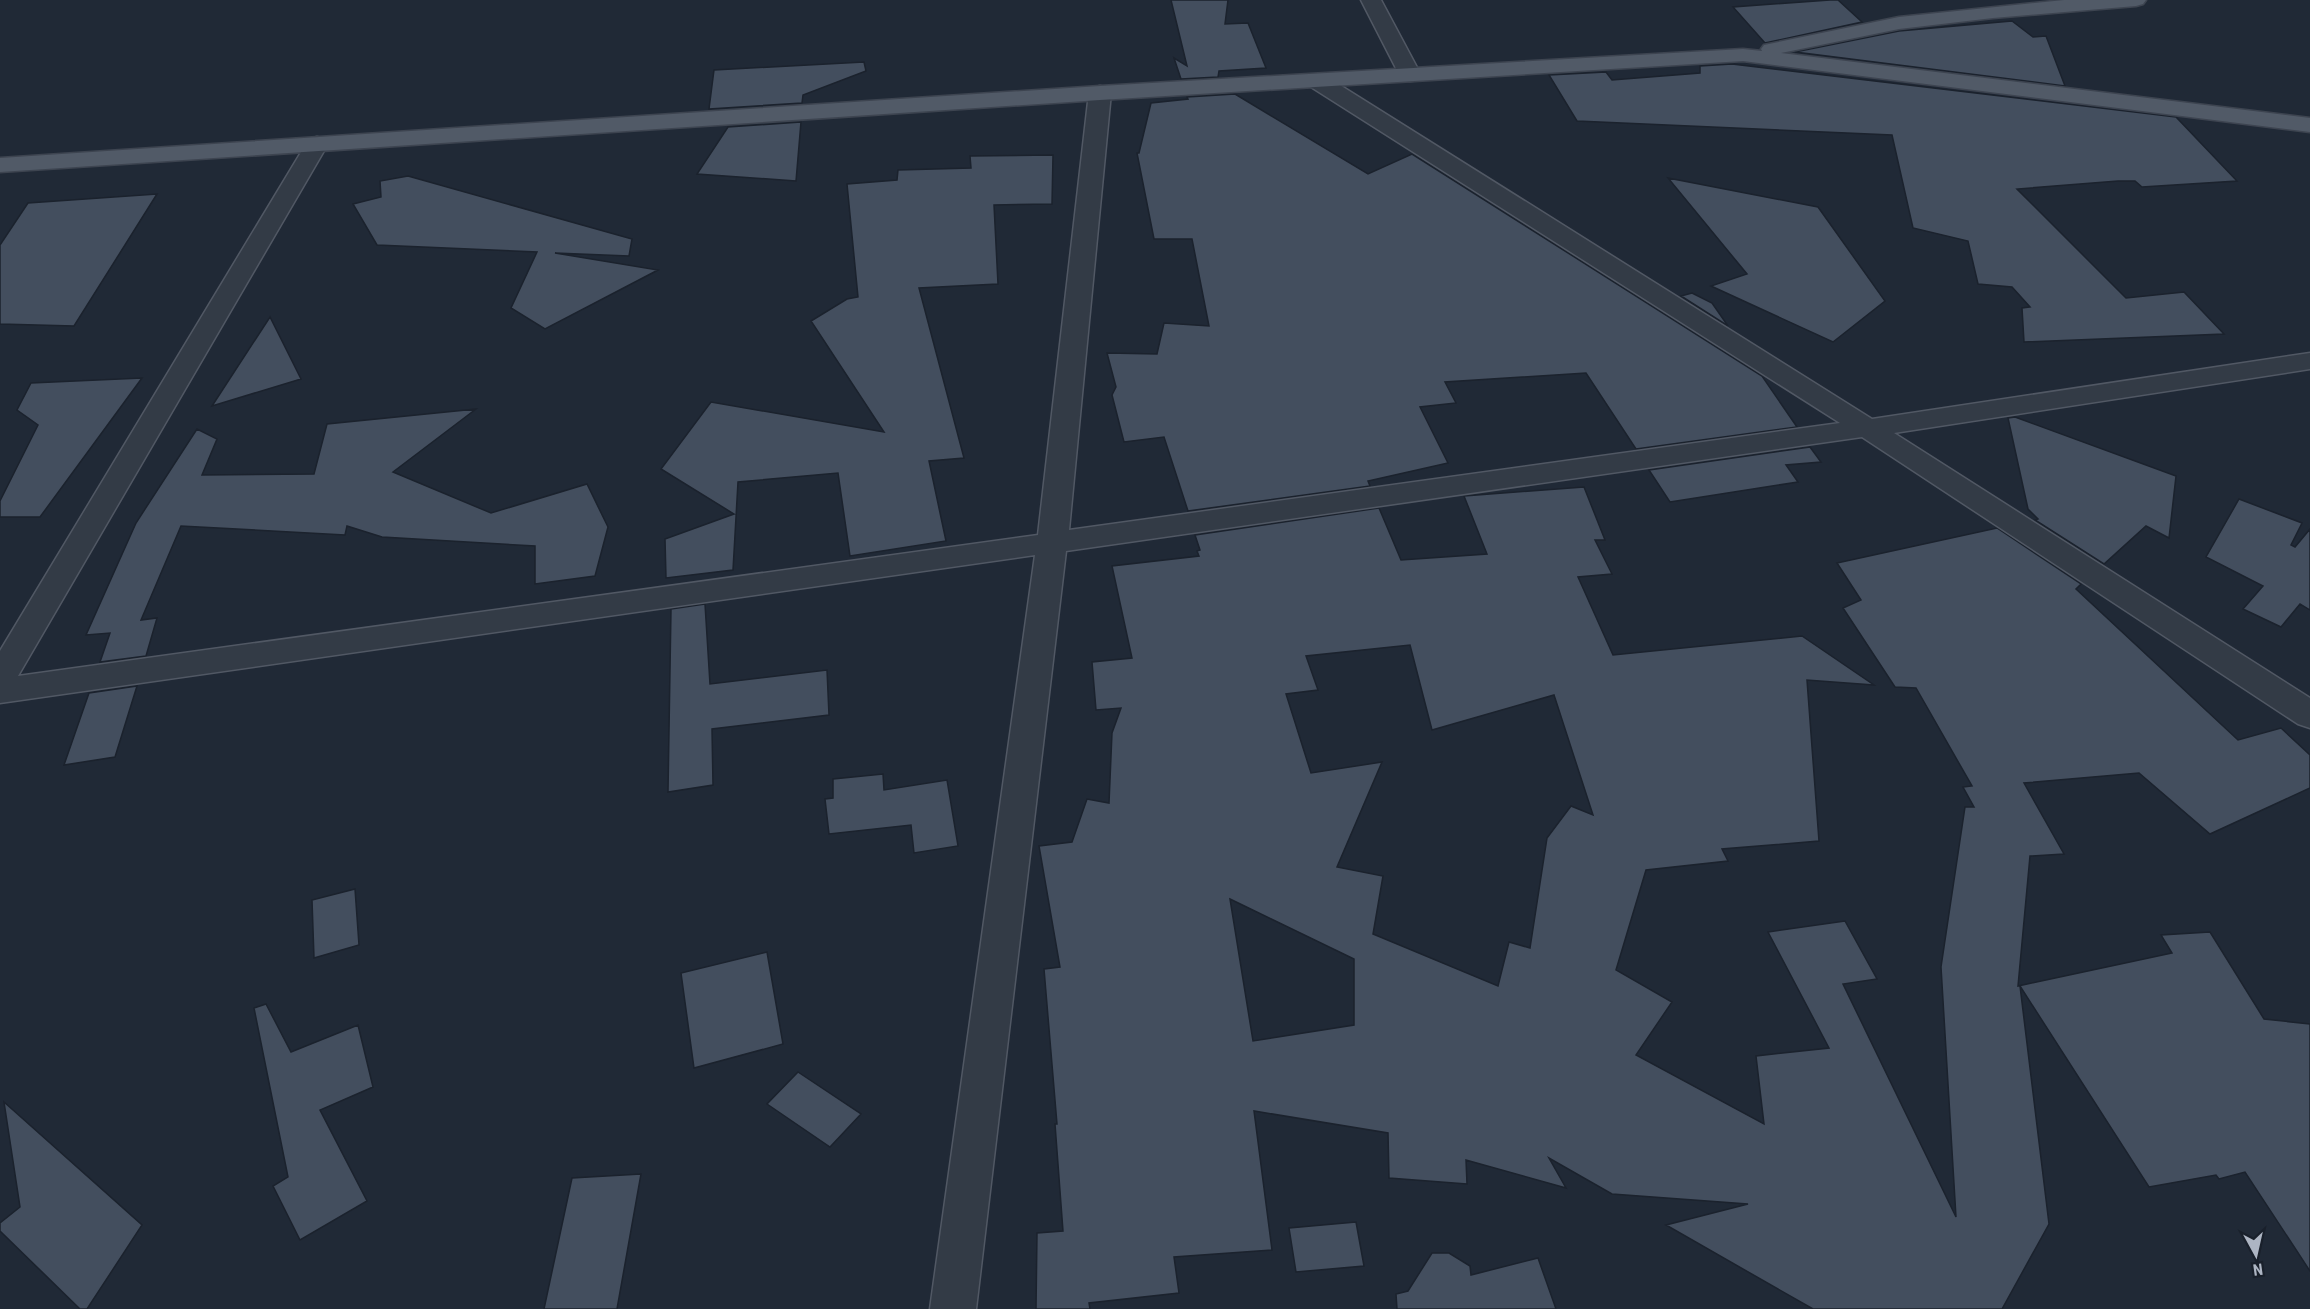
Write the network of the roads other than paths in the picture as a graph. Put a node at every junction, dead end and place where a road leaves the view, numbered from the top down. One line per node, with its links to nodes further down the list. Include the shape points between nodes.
1 (1371, 0): 4 (street)
2 (2136, 0): 3 (main road, via 1899,22)
3 (1743, 55): 4 (main road); 7 (main road)
4 (1410, 75): 5 (main road)
5 (1319, 82): 6 (main road); 11 (street)
6 (1100, 93): 8 (main road); 12 (street)
7 (2310, 124)
8 (317, 144): 9 (main road); 13 (street)
9 (0, 165)
10 (2310, 361): 11 (street)
11 (1867, 428): 12 (street); 15 (street)
12 (1052, 543): 14 (street); 16 (street)
13 (0, 679)
14 (0, 691)
15 (2310, 715)
16 (953, 1309)

